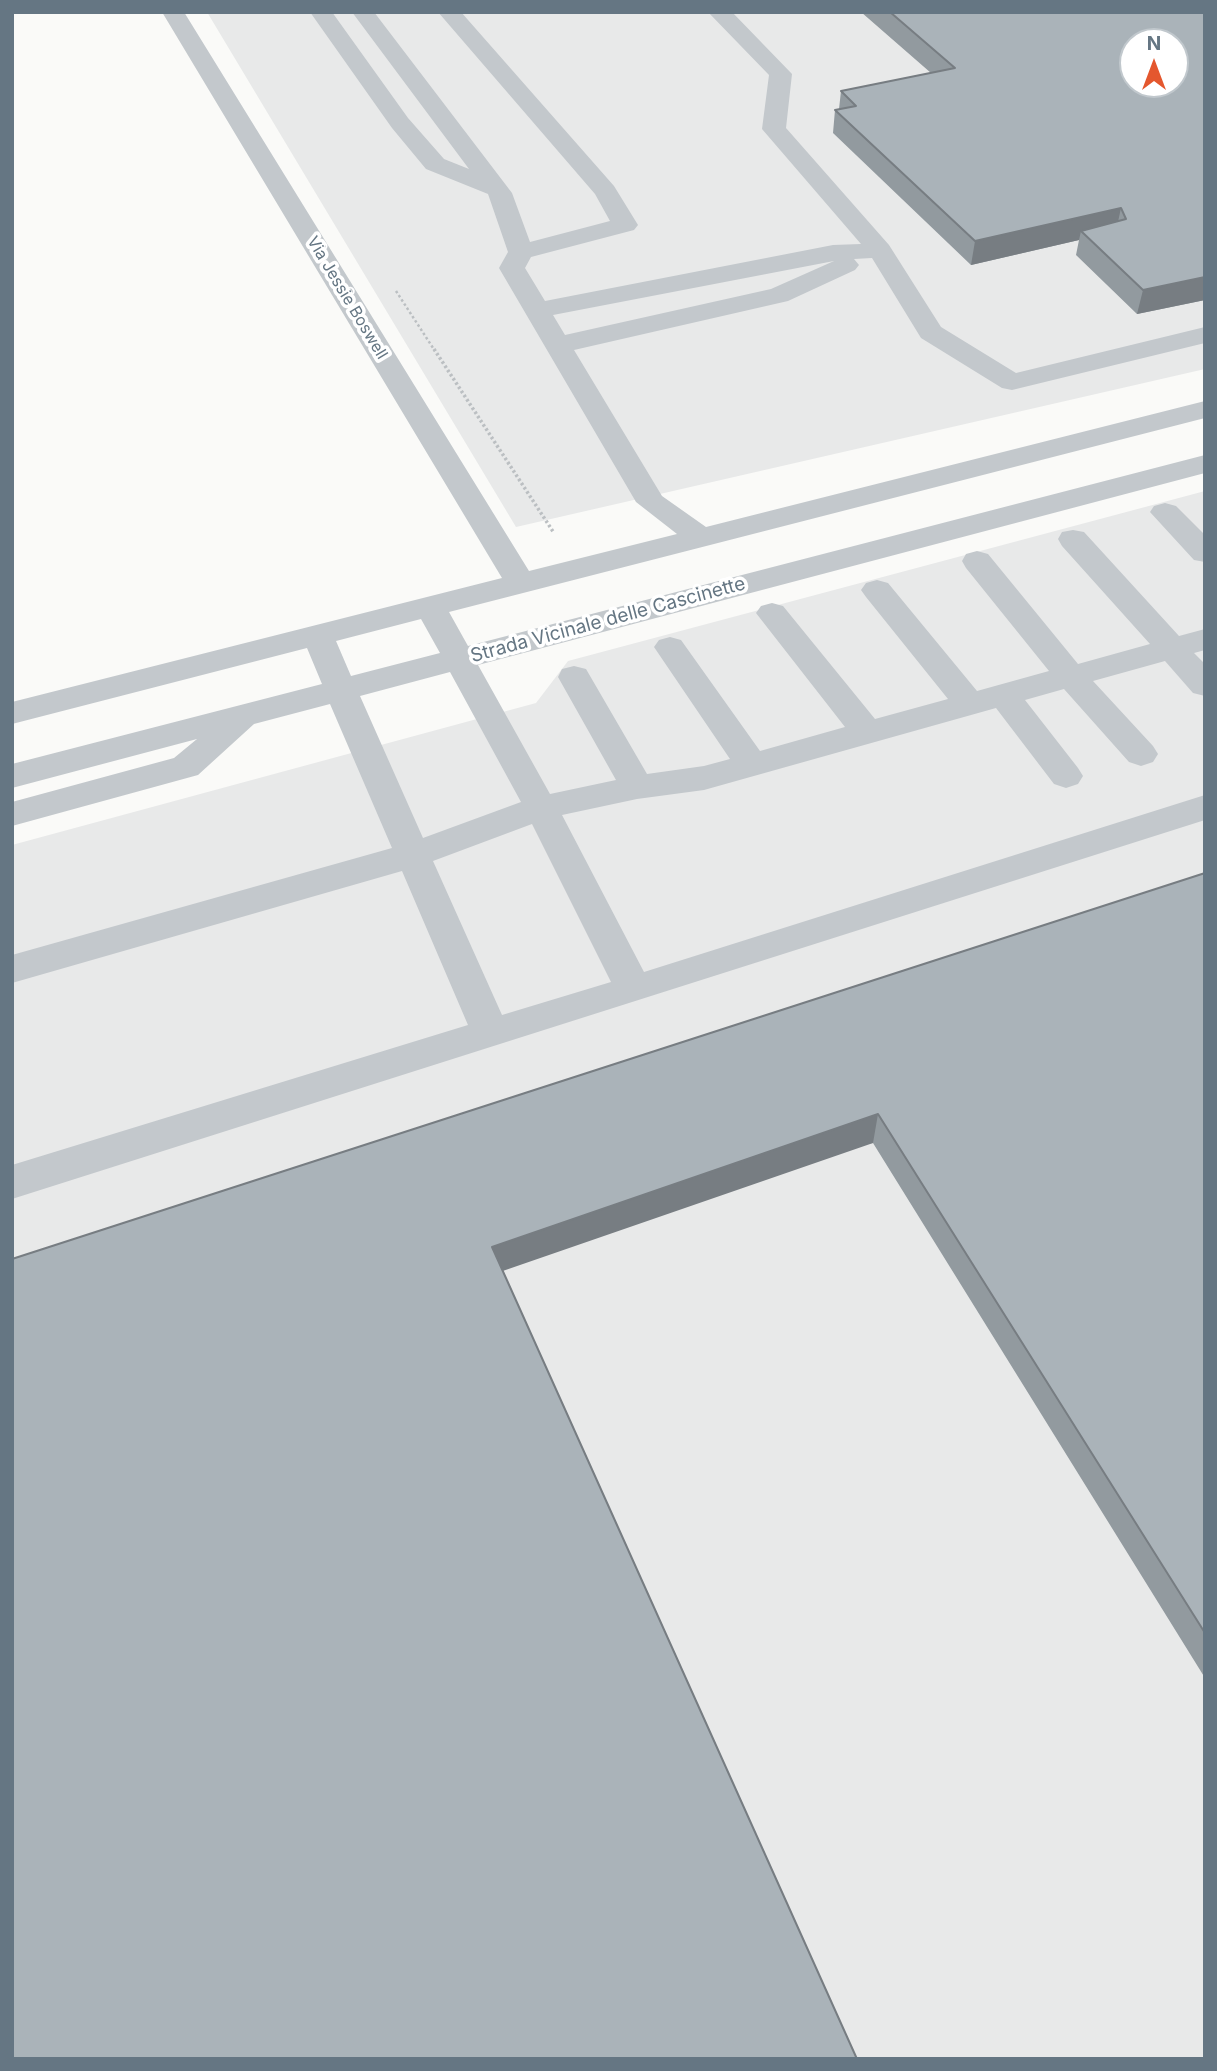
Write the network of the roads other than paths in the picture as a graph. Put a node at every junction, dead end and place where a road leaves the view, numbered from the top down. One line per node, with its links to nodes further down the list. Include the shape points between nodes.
1 (173, 12): 18 (street, Via Jessie Boswell)
2 (321, 12): 6 (street, via 435,164)
3 (363, 12): 6 (street)
4 (449, 12): 8 (street, via 605,191 625,225)
5 (719, 12): 7 (street, via 781,74 774,130)
6 (495, 187): 8 (street)
7 (880, 250): 9 (street, via 833,253); 9 (street, via 779,295); 10 (street, via 932,332 1012,382)
8 (521, 252): 9 (street, via 512,268)
9 (547, 327): 14 (street, via 651,502)
10 (1205, 335)
11 (1205, 409): 14 (street)
12 (1205, 464): 26 (street, Strada Vicinale delle Cascinette)
13 (1164, 512): 16 (street)
14 (701, 537): 18 (street)
15 (1073, 538): 25 (street)
16 (1205, 554)
17 (977, 561): 28 (street)
18 (521, 583): 20 (street)
19 (877, 590): 32 (street)
20 (430, 607): 22 (street); 26 (street)
21 (772, 613): 35 (street)
22 (317, 635): 30 (street); 33 (street)
23 (1205, 639): 25 (street)
24 (670, 647): 37 (street)
25 (1172, 648): 28 (street); 29 (street)
26 (458, 660): 30 (street, Strada Vicinale delle Cascinette); 42 (street)
27 (574, 677): 40 (street)
28 (1071, 677): 31 (street); 36 (street)
29 (1205, 685)
30 (343, 690): 34 (street, Strada Vicinale delle Cascinette); 44 (street)
31 (1003, 695): 32 (street); 39 (street)
32 (970, 704): 35 (street)
33 (17, 711): 38 (street)
34 (246, 715): 38 (street, Strada Vicinale delle Cascinette); 43 (street, via 186,767)
35 (867, 733): 37 (street)
36 (1141, 754)
37 (752, 765): 40 (street, via 704,778)
38 (27, 773)
39 (1066, 776)
40 (637, 787): 42 (street)
41 (1205, 807): 46 (street)
42 (541, 808): 44 (street); 46 (street)
43 (12, 814)
44 (415, 854): 45 (street); 47 (street)
45 (12, 969)
46 (634, 989): 47 (street)
47 (490, 1032): 48 (street)
48 (12, 1182)

